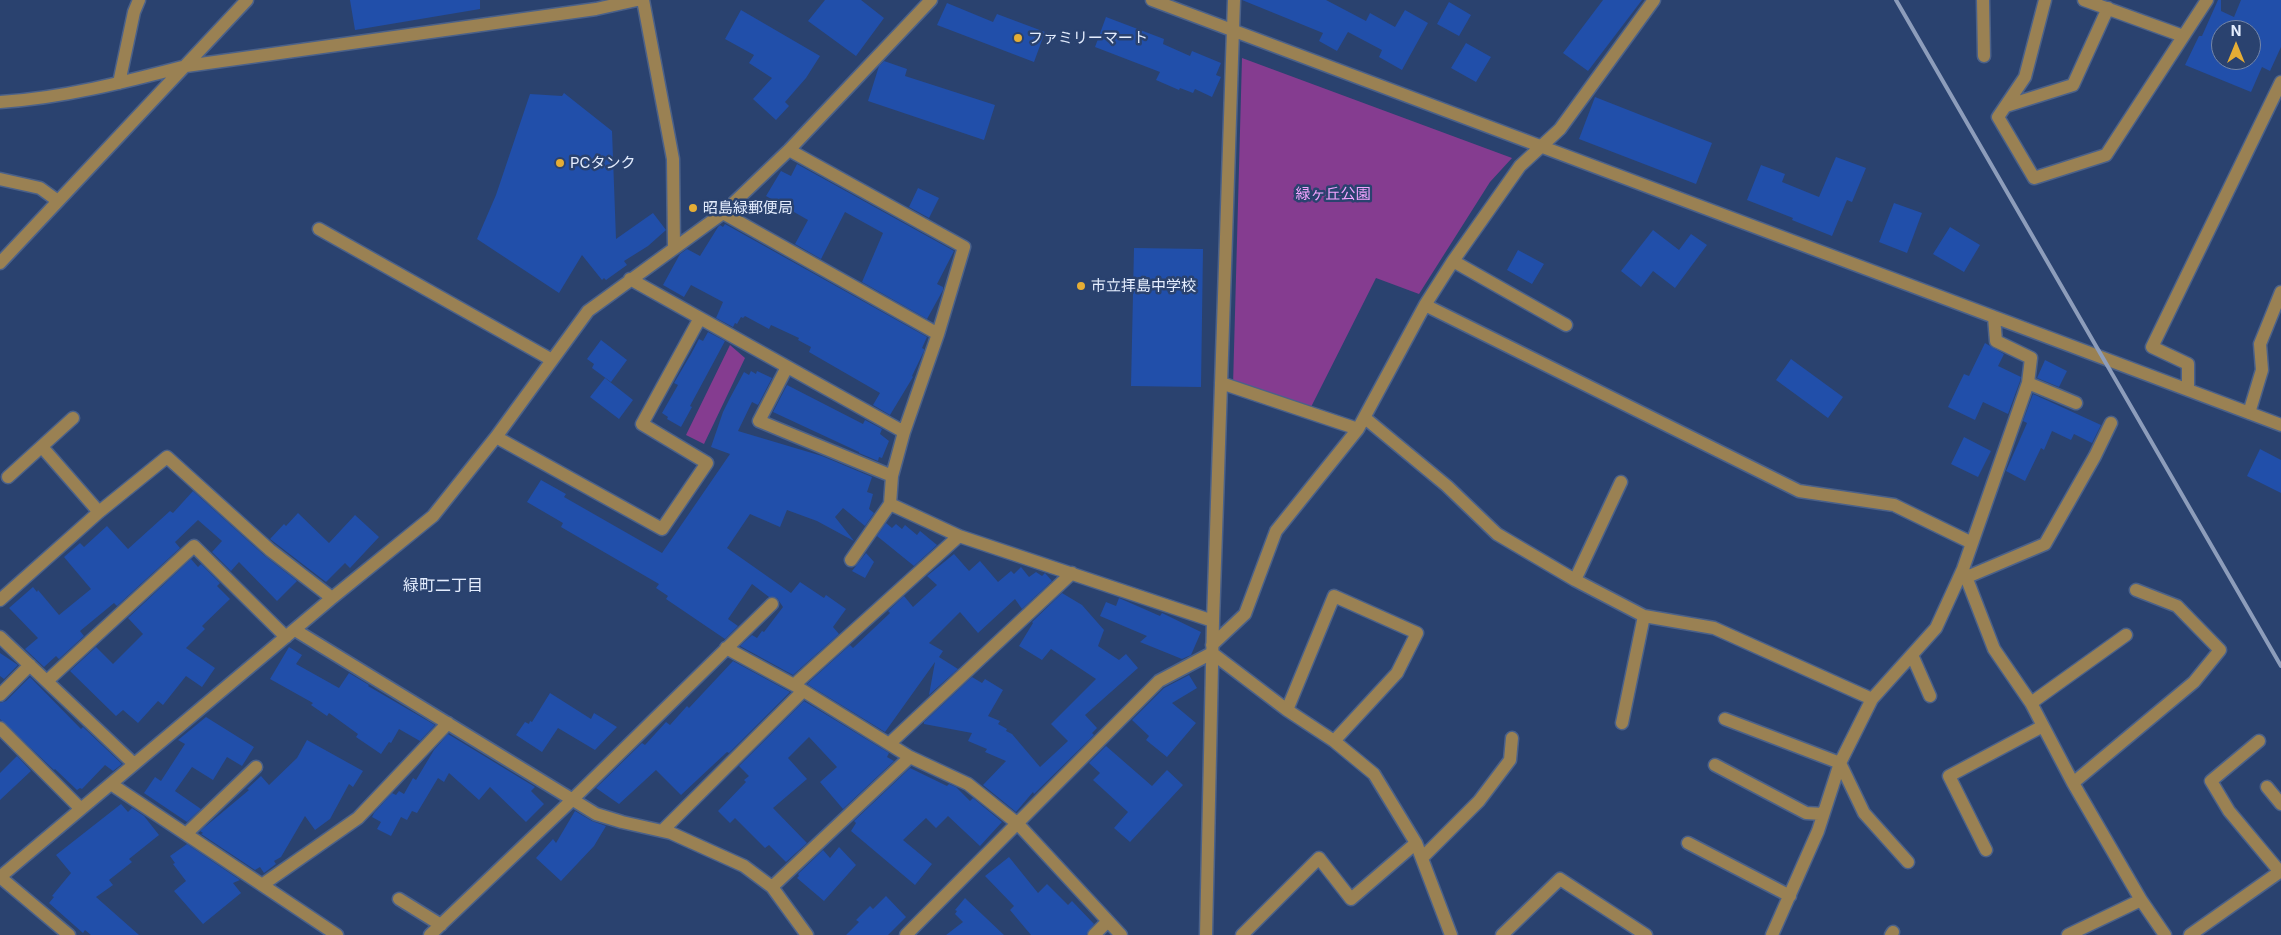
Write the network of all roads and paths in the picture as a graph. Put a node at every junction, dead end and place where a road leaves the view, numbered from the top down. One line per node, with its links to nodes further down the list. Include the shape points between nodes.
1 (139, 0): 20 (street)
2 (247, 0): 18 (street)
3 (637, 0): 13 (street)
4 (643, 0): 29 (street, via 673,158)
5 (931, 0): 24 (street)
6 (1152, 0): 15 (street)
7 (1234, 0): 15 (street)
8 (1654, 0): 23 (street, via 1560,130)
9 (1983, 0): 17 (street)
10 (2045, 0): 22 (street, via 2026,77)
11 (2084, 0): 14 (street)
12 (2207, 0): 16 (street)
13 (597, 5): 18 (street)
14 (2108, 8): 16 (street); 22 (street, via 2073,85)
15 (1234, 30): 23 (street); 41 (street)
16 (2183, 36): 22 (street, via 2106,155 2034,178 1998,117)
17 (1984, 56)
18 (186, 66): 20 (street); 26 (street)
19 (2281, 82): 43 (street, via 2152,347 2188,364)
20 (119, 83): 21 (street)
21 (0, 102)
22 (2006, 106)
23 (1542, 146): 30 (street, via 1520,166); 35 (street)
24 (789, 150): 27 (street); 38 (street, via 964,247)
25 (0, 179): 26 (street, via 40,188)
26 (58, 201): 31 (street)
27 (723, 213): 29 (street); 38 (street)
28 (319, 229): 39 (street)
29 (674, 248): 32 (street)
30 (1453, 261): 34 (street); 37 (street)
31 (0, 263)
32 (630, 279): 36 (street); 39 (street, via 588,311)
33 (2281, 292): 45 (street, via 2260,344 2262,370)
34 (1425, 305): 48 (street); 59 (street, via 1799,491 1894,505)
35 (1994, 317): 42 (street, via 1996,341 2031,358); 43 (street)
36 (700, 318): 40 (street); 51 (street, via 642,424 707,463 662,529)
37 (1566, 325)
38 (938, 334): 50 (street)
39 (552, 360): 51 (street)
40 (787, 367): 50 (street); 53 (street, via 759,421)
41 (1221, 383): 48 (street); 69 (street)
42 (2028, 383): 44 (street); 59 (street)
43 (2188, 390): 45 (street)
44 (2076, 403)
45 (2249, 413): 49 (street)
46 (73, 418): 52 (street)
47 (2111, 423): 62 (street, via 2096,456 2045,544)
48 (1361, 424): 63 (street, via 1447,486 1496,534); 74 (street, via 1276,531 1245,614)
49 (2281, 425)
50 (904, 432): 53 (street)
51 (496, 438): 65 (street, via 433,516)
52 (42, 447): 54 (street); 57 (street)
53 (892, 476): 56 (street)
54 (8, 477)
55 (1621, 482): 63 (street)
56 (890, 504): 58 (street); 60 (street)
57 (99, 512): 65 (street, via 167,457 270,550); 66 (street)
58 (959, 536): 61 (street); 78 (street)
59 (1972, 542): 62 (street)
60 (851, 560)
61 (1072, 573): 69 (street); 92 (street)
62 (1965, 573): 75 (street, via 1936,628); 82 (street, via 1994,648)
63 (1575, 580): 68 (street)
64 (2136, 590): 98 (street, via 2177,606 2220,650 2194,682)
65 (332, 598): 70 (street)
66 (0, 600)
67 (772, 604): 73 (street)
68 (1644, 616): 81 (street, via 1714,628); 86 (street)
69 (1213, 622): 74 (street)
70 (290, 634): 77 (street, via 194,546); 85 (street); 95 (street)
71 (2126, 636): 82 (street)
72 (0, 637): 76 (street)
73 (726, 648): 78 (street); 101 (street)
74 (1212, 649): 83 (street); 105 (street, via 1159,680); 130 (street)
75 (1912, 655): 80 (street); 81 (street)
76 (30, 665): 77 (street); 79 (street)
77 (47, 682): 95 (street)
78 (799, 688): 92 (street); 106 (street)
79 (0, 695)
80 (1930, 696)
81 (1872, 699): 94 (street)
82 (2030, 703): 87 (street)
83 (1287, 710): 90 (street); 90 (street, via 1334,596 1417,632 1397,673)
84 (1725, 719): 94 (street)
85 (448, 723): 101 (street); 115 (street, via 358,818)
86 (1622, 723)
87 (2043, 726): 98 (street); 110 (street, via 1949,776)
88 (0, 728): 103 (street)
89 (1512, 738): 111 (street, via 1510,760 1479,801)
90 (1334, 740): 108 (street, via 1374,774)
91 (2259, 741): 113 (street, via 2211,781 2229,811)
92 (888, 744): 93 (street)
93 (910, 757): 105 (street, via 968,784); 116 (street)
94 (1840, 763): 104 (street); 112 (street, via 1864,813)
95 (134, 764): 99 (street)
96 (1715, 765): 104 (street, via 1806,813)
97 (256, 767): 107 (street)
98 (2073, 783): 119 (street)
99 (111, 784): 103 (street); 107 (street)
100 (2267, 787): 102 (street)
101 (573, 799): 106 (street, via 596,814); 121 (street)
102 (2281, 804)
103 (81, 809): 114 (street)
104 (1823, 814): 117 (street)
105 (1018, 824): 120 (street); 127 (street)
106 (662, 831): 116 (street, via 744,866)
107 (186, 834): 115 (street)
108 (1416, 843): 111 (street); 122 (street, via 1351,899 1318,858)
109 (1688, 843): 117 (street)
110 (1986, 850)
111 (1422, 858): 131 (street)
112 (1908, 862)
113 (2280, 872): 137 (street)
114 (0, 877): 123 (street)
115 (262, 885): 124 (street)
116 (772, 887): 126 (street)
117 (1790, 896): 134 (street)
118 (399, 899): 121 (street)
119 (2141, 900): 135 (street); 136 (street)
120 (1108, 921): 128 (street); 129 (street)
121 (441, 925): 125 (street)
122 (1246, 933)
123 (69, 935)
124 (337, 935)
125 (430, 935)
126 (807, 935)
127 (906, 935)
128 (1094, 935)
129 (1121, 935)
130 (1206, 935)
131 (1451, 935)
132 (1502, 935): 133 (street, via 1560,879)
133 (1646, 935)
134 (1772, 935)
135 (2068, 935)
136 (2165, 935)
137 (2190, 935)

